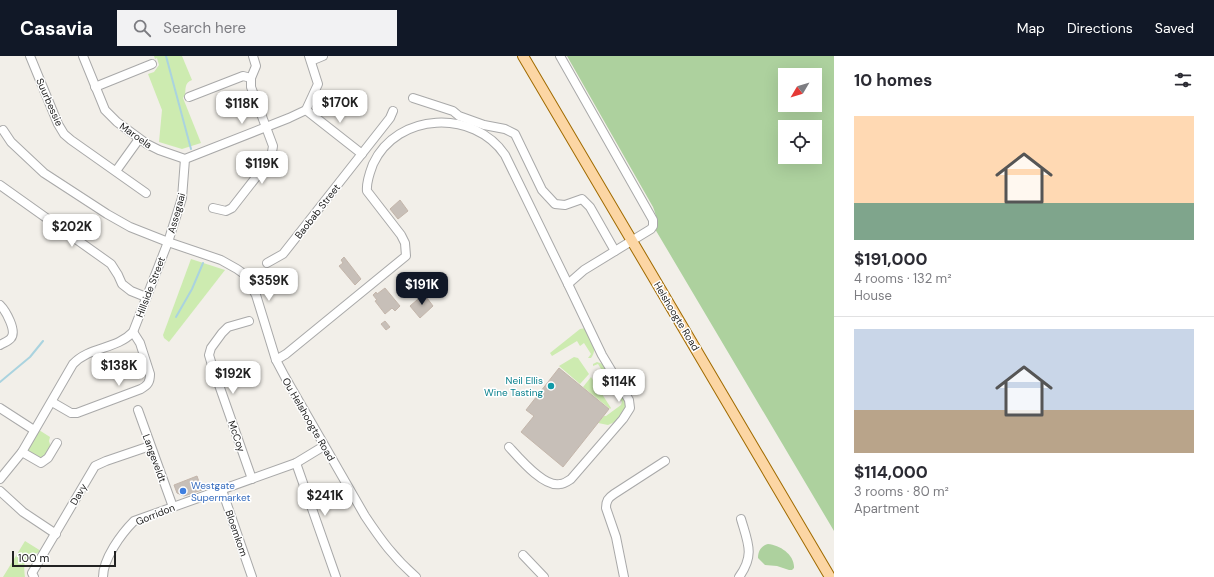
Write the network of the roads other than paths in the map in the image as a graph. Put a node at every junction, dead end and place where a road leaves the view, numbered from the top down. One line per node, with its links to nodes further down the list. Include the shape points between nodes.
1 (30, 56): 20 (street, Suurbessie, via 64,134)
2 (83, 56): 10 (street, Maroela)
3 (253, 56): 9 (street, via 256,66)
4 (323, 56): 7 (street)
5 (523, 56): 24 (main road, Helshoogte Road)
6 (560, 56): 24 (street, via 651,216 651,229)
7 (310, 58): 13 (street, via 318,84)
8 (152, 64): 10 (street)
9 (252, 78): 11 (street, via 242,76); 15 (street, via 251,87)
10 (95, 87): 17 (street, Maroela, via 105,110)
11 (189, 97)
12 (413, 98): 26 (street, via 515,134 542,190 555,204 565,205 582,199 590,207)
13 (306, 110): 15 (street); 18 (street)
14 (393, 111): 18 (street, Baobab Street)
15 (266, 127): 19 (street); 23 (street, via 273,146 270,158 232,208 226,211)
16 (1, 132): 25 (street, Ou Helshoogte Road, via 44,173 106,214)
17 (139, 139): 19 (street, Maroela, via 159,150); 20 (street)
18 (362, 154): 27 (street, Baobab Street, via 283,254)
19 (185, 159): 25 (street, Assegaai, via 182,198)
20 (116, 171): 22 (street, Suurbessie)
21 (0, 185): 29 (street, via 111,264 122,284)
22 (146, 193)
23 (213, 208)
24 (632, 240): 26 (street); 62 (main road, Helshoogte Road)
25 (168, 242): 29 (street, Hillside Street); 34 (street, Ou Helshoogte Road, via 221,260 244,274 256,295)
26 (615, 250): 28 (street)
27 (267, 263)
28 (568, 284): 34 (street, via 499,146 474,129 447,122 430,123 398,135 385,146 376,158 367,185 367,191 405,242 406,256); 42 (street, via 602,355 629,400 630,408 571,479 560,484 548,484 525,465)
29 (146, 297): 32 (street, Hillside Street)
30 (0, 305): 33 (street, via 14,333 12,338)
31 (249, 320): 47 (street, McCoy, via 228,327 211,348 209,355)
32 (133, 332): 35 (street, via 123,342 79,358); 35 (street, via 140,343 150,374 146,386 77,413 71,413)
33 (0, 345)
34 (276, 360): 41 (street, Ou Helshoogte Road)
35 (52, 402): 38 (street)
36 (0, 408): 38 (street)
37 (138, 410): 40 (street, Langeveldt)
38 (34, 430): 43 (street)
39 (58, 443): 43 (street, via 48,458 41,463)
40 (150, 446): 50 (street, Langeveldt); 52 (street, Davy, via 96,466)
41 (324, 446): 45 (street, Gorridon); 58 (street, Ou Helshoogte Road, via 379,538)
42 (509, 447)
43 (22, 452): 46 (street)
44 (665, 461): 60 (street, via 608,498 606,503)
45 (296, 463): 47 (street, Gorridon); 57 (street)
46 (0, 479)
47 (252, 479): 48 (street, Gorridon)
48 (222, 490): 50 (street, Gorridon); 56 (street, Bloemkom)
49 (0, 491): 52 (street, via 23,512)
50 (173, 507): 55 (street, Gorridon, via 134,521 125,530 107,560)
51 (740, 519): 61 (street, via 749,552 746,567)
52 (56, 534): 54 (street, Davy)
53 (523, 555): 59 (street)
54 (33, 575)
55 (103, 577)
56 (252, 577)
57 (336, 577)
58 (416, 577)
59 (544, 577)
60 (624, 577)
61 (739, 577)
62 (830, 577)

